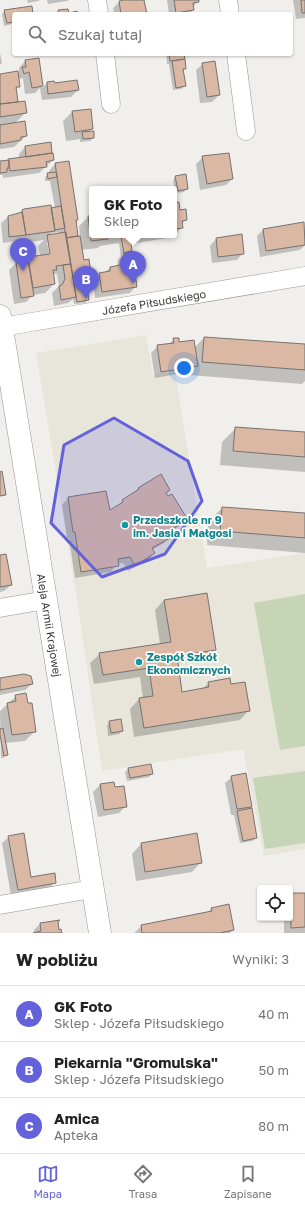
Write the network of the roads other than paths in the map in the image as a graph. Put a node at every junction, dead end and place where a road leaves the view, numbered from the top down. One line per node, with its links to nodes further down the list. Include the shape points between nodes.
1 (98, 0): 3 (street)
2 (228, 0): 4 (street)
3 (99, 12)
4 (230, 12)
5 (105, 56): 7 (street)
6 (236, 56): 8 (street)
7 (111, 104)
8 (246, 131)
9 (305, 278): 10 (street, Józefa Piłsudskiego)
10 (1, 322): 11 (street, Aleja Armii Krajowej)
11 (46, 600): 12 (street); 13 (street, Aleja Armii Krajowej)
12 (0, 608)
13 (92, 889): 14 (street); 15 (street, Aleja Armii Krajowej)
14 (0, 905)
15 (100, 933)

